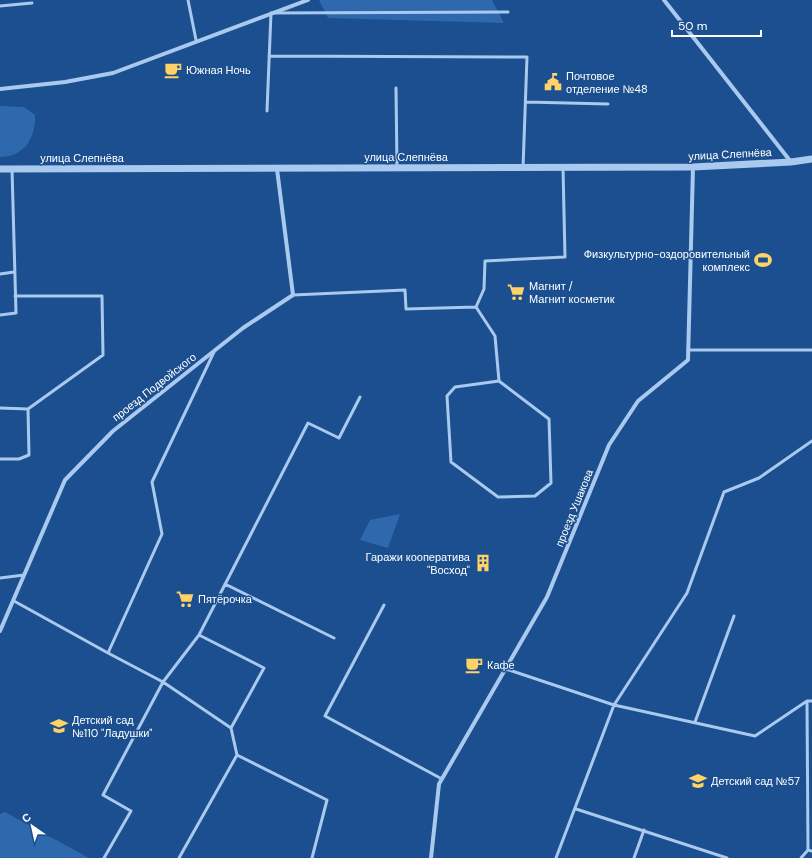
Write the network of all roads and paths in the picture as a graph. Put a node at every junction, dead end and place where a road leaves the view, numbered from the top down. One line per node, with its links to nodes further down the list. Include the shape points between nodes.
1 (188, 0): 8 (lane)
2 (308, 0): 7 (street)
3 (664, 0): 16 (street)
4 (32, 2): 5 (lane)
5 (0, 6)
6 (508, 12): 7 (lane)
7 (271, 13): 8 (street); 9 (lane)
8 (196, 40): 11 (street, via 112,73 64,82)
9 (269, 56): 12 (lane, via 526,57); 14 (lane)
10 (396, 88): 17 (lane)
11 (0, 89)
12 (526, 102): 13 (lane); 19 (lane)
13 (608, 104)
14 (267, 111)
15 (812, 159): 16 (street, улица Слепнёва)
16 (791, 162): 18 (street, улица Слепнёва)
17 (397, 167): 19 (street, улица Слепнёва); 23 (street, улица Слепнёва)
18 (693, 167): 20 (street, улица Слепнёва); 30 (street, проезд Ушакова)
19 (523, 168): 20 (street, улица Слепнёва)
20 (563, 168): 28 (lane, via 565,257 485,261 484,289)
21 (0, 169): 22 (street, улица Слепнёва)
22 (12, 169): 23 (street, улица Слепнёва); 24 (lane)
23 (277, 169): 26 (street)
24 (14, 272): 25 (lane); 27 (lane)
25 (0, 274)
26 (293, 295): 28 (lane, via 405,290 406,309); 32 (street, проезд Подвойского)
27 (15, 296): 29 (lane, via 16,313); 36 (lane, via 102,296 103,355)
28 (476, 307): 33 (lane, via 495,336)
29 (0, 314)
30 (688, 350): 31 (lane); 49 (street, проезд Ушакова, via 688,360 638,401 609,445 548,596)
31 (812, 350)
32 (214, 351): 39 (street, проезд Подвойского, via 113,431 65,480); 48 (lane, via 152,482 162,534)
33 (499, 381): 33 (lane, via 455,387 447,396 451,462 498,497 536,496 551,483 549,419)
34 (360, 397): 41 (lane, via 339,438 308,423)
35 (0, 408): 36 (lane)
36 (28, 409): 38 (lane, via 29,455 19,459)
37 (812, 441): 53 (lane, via 759,478 724,492 687,592)
38 (0, 458)
39 (24, 575): 40 (lane); 42 (street, проезд Подвойского)
40 (0, 578)
41 (225, 584): 46 (lane); 47 (lane)
42 (14, 601): 45 (street, проезд Подвойского); 48 (lane)
43 (384, 605): 57 (lane, via 325,716)
44 (734, 616): 54 (lane)
45 (0, 631)
46 (199, 635): 50 (lane); 55 (lane, via 264,668)
47 (334, 638)
48 (108, 652): 50 (lane)
49 (506, 669): 53 (lane); 57 (street, проезд Ушакова)
50 (163, 682): 55 (lane); 62 (lane, via 103,795 131,811)
51 (807, 701): 52 (lane); 54 (lane, via 755,736); 60 (lane)
52 (812, 701)
53 (614, 705): 54 (lane); 58 (lane)
54 (695, 722)
55 (232, 728): 56 (lane)
56 (237, 755): 63 (lane); 64 (lane, via 327,800)
57 (442, 779): 65 (street, проезд Ушакова, via 439,784)
58 (576, 809): 59 (lane); 66 (lane)
59 (644, 830): 61 (lane); 67 (lane)
60 (810, 851): 69 (lane)
61 (719, 857): 68 (lane)
62 (104, 858)
63 (179, 858)
64 (312, 858)
65 (431, 858)
66 (556, 858)
67 (634, 858)
68 (727, 858)
69 (801, 858)

